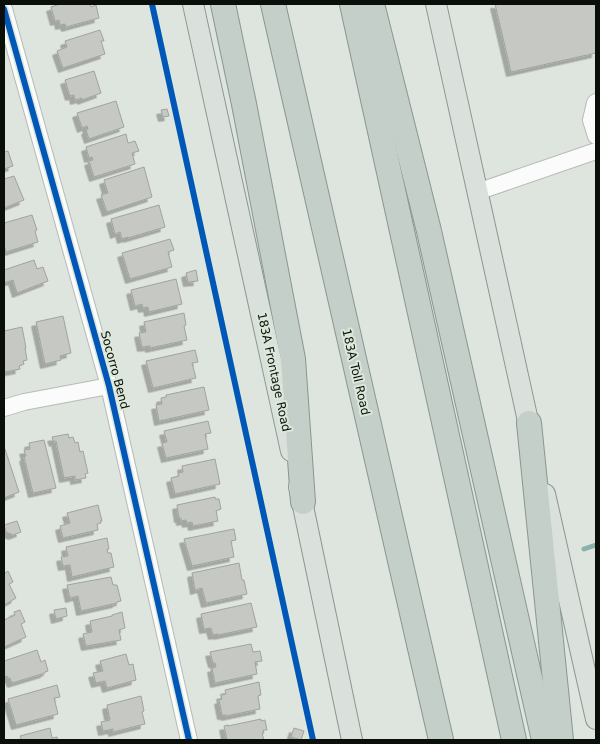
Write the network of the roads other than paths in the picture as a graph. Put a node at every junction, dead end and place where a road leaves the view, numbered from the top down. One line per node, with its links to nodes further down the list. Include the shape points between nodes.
1 (193, 4): 15 (main road, 183A Frontage Road)
2 (223, 4): 15 (highway, via 293,359)
3 (273, 4): 19 (highway, 183A Toll Road)
4 (352, 4): 20 (highway)
5 (372, 4): 21 (highway, via 429,231)
6 (436, 4): 11 (main road)
7 (4, 9): 12 (street, Socorro Bend)
8 (596, 102): 9 (street, via 591,120)
9 (596, 136)
10 (596, 151): 11 (street)
11 (477, 192): 14 (main road)
12 (109, 386): 13 (street); 17 (street, Socorro Bend)
13 (4, 408)
14 (529, 424): 16 (main road); 22 (highway)
15 (303, 502): 18 (main road, 183A Frontage Road)
16 (596, 719)
17 (189, 740)
18 (352, 740)
19 (440, 740)
20 (514, 740)
21 (544, 740)
22 (561, 740)

